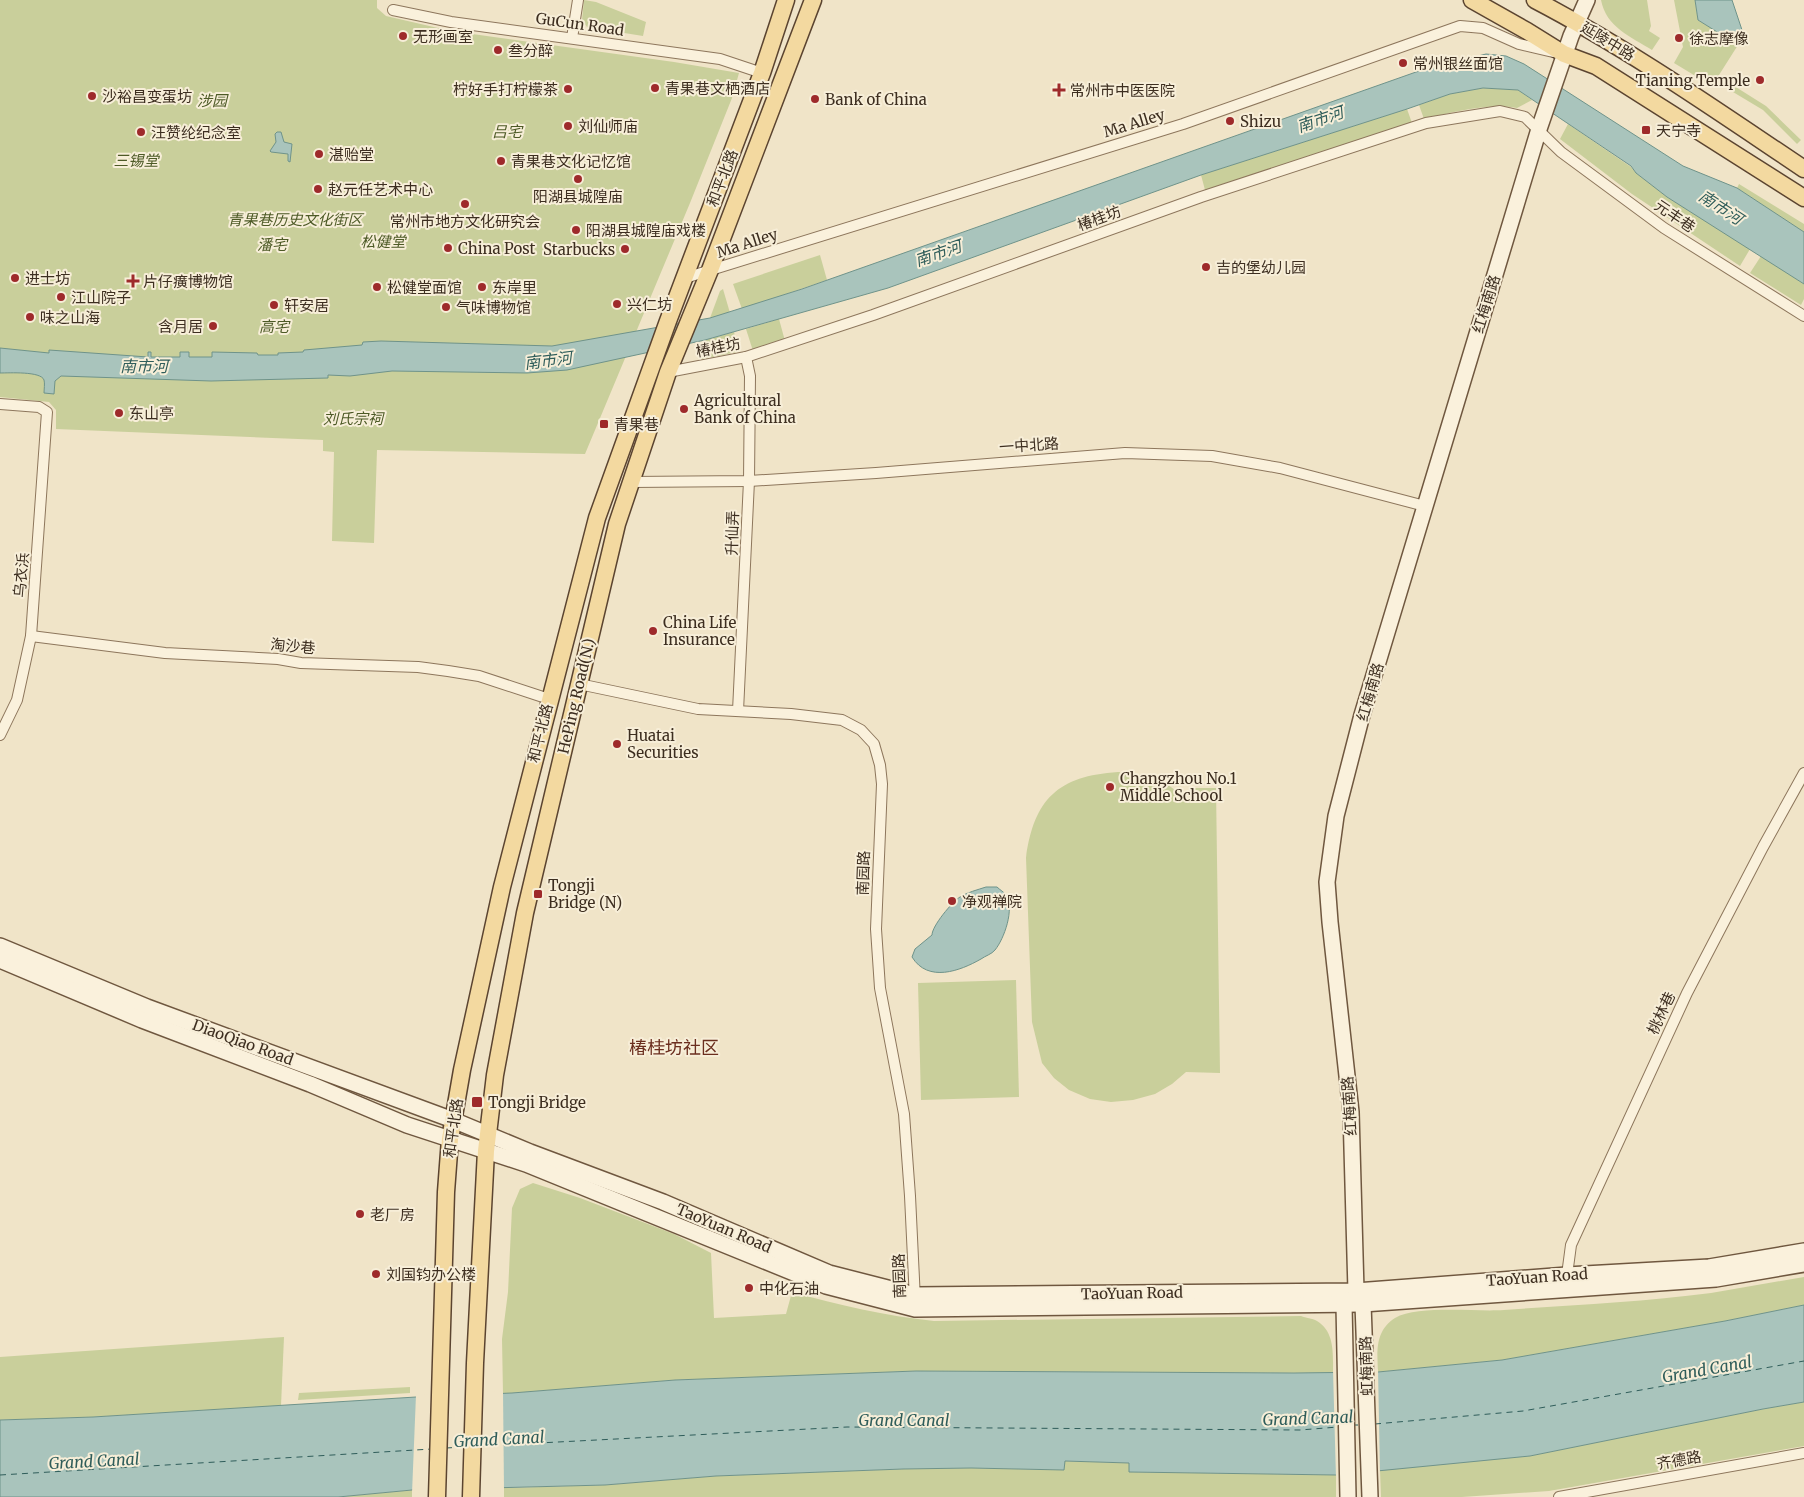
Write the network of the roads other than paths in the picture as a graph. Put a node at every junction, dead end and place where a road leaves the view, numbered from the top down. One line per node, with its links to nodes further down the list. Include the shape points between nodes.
1 (578, 0): 9 (street)
2 (786, 0): 11 (main road, 和平北路)
3 (813, 0): 15 (main road, 和平北路)
4 (1472, 0): 10 (main road, 延陵中路)
5 (1535, 0): 8 (main road, 延陵中路)
6 (1587, 0): 8 (main road)
7 (393, 10): 9 (street, GuCun Road, via 451,22)
8 (1577, 23): 10 (main road); 13 (main road, 延陵中路, via 1629,53)
9 (572, 38): 11 (street, GuCun Road, via 720,59)
10 (1564, 54): 12 (main road, 红梅南路); 14 (main road, 延陵中路, via 1596,66); 15 (street, Ma Alley, via 1519,44 1483,28 1460,26 1183,124)
11 (762, 73): 16 (main road, 和平北路)
12 (1539, 129): 17 (street, 元丰巷, via 1561,152 1664,228); 18 (street, 椿桂坊, via 1524,117 1500,111 1426,123 1173,206 873,315); 23 (main road, 红梅南路)
13 (1804, 169)
14 (1804, 198)
15 (710, 270): 16 (street, Ma Alley); 19 (main road, HePing Road(N.))
16 (685, 278): 26 (main road, 和平北路, via 597,518)
17 (1804, 316)
18 (746, 357): 19 (street, 椿桂坊); 21 (street, 升仙弄, via 750,376)
19 (668, 372): 22 (main road, HePing Road(N.))
20 (0, 404): 24 (street, 乌衣浜, via 39,407 47,412)
21 (749, 481): 22 (street, 一中北路); 23 (street, 一中北路, via 1125,453 1212,456 1285,469); 27 (street, 升仙弄)
22 (631, 482): 25 (main road, HePing Road(N.), via 616,524)
23 (1425, 506): 39 (main road, 红梅南路, via 1362,715 1336,816 1327,882 1351,1112)
24 (31, 636): 26 (street, 淘沙巷, via 166,653 448,671 479,676); 28 (street, 乌衣浜, via 17,700)
25 (578, 684): 27 (street, 南园路, via 698,709); 33 (main road, HePing Road(N.), via 525,913 495,1075)
26 (549, 699): 32 (main road, 和平北路, via 502,887)
27 (738, 711): 40 (street, 南园路, via 842,720 861,730 874,744 882,784 876,929 880,988 904,1114)
28 (0, 735)
29 (1804, 773): 38 (street, 桃林巷, via 1688,993 1571,1245)
30 (0, 946): 32 (main road, DiaoQiao Road, via 147,1007)
31 (0, 960): 34 (main road, DiaoQiao Road, via 142,1020)
32 (453, 1120): 33 (main road, DiaoQiao Road); 34 (main road, 和平北路)
33 (488, 1134): 35 (main road, HePing Road(N.)); 40 (main road, TaoYuan Road, via 663,1202 829,1273)
34 (450, 1139): 35 (main road, DiaoQiao Road); 44 (main road, 和平北路)
35 (486, 1151): 40 (main road, TaoYuan Road, via 526,1164 826,1286); 45 (main road, HePing Road(N.))
36 (1804, 1251): 38 (main road, TaoYuan Road, via 1709,1267)
37 (1804, 1264): 41 (main road, TaoYuan Road, via 1716,1279)
38 (1567, 1275): 39 (main road, TaoYuan Road)
39 (1356, 1291): 40 (main road, TaoYuan Road); 41 (main road); 42 (main road)
40 (915, 1302): 42 (main road, TaoYuan Road)
41 (1364, 1304): 42 (main road, TaoYuan Road); 47 (main road, 虹梅南路)
42 (1344, 1305): 46 (main road, 虹梅南路)
43 (1804, 1453): 48 (street, 齐德路)
44 (437, 1497)
45 (471, 1497)
46 (1348, 1497)
47 (1370, 1497)
48 (1559, 1497)

